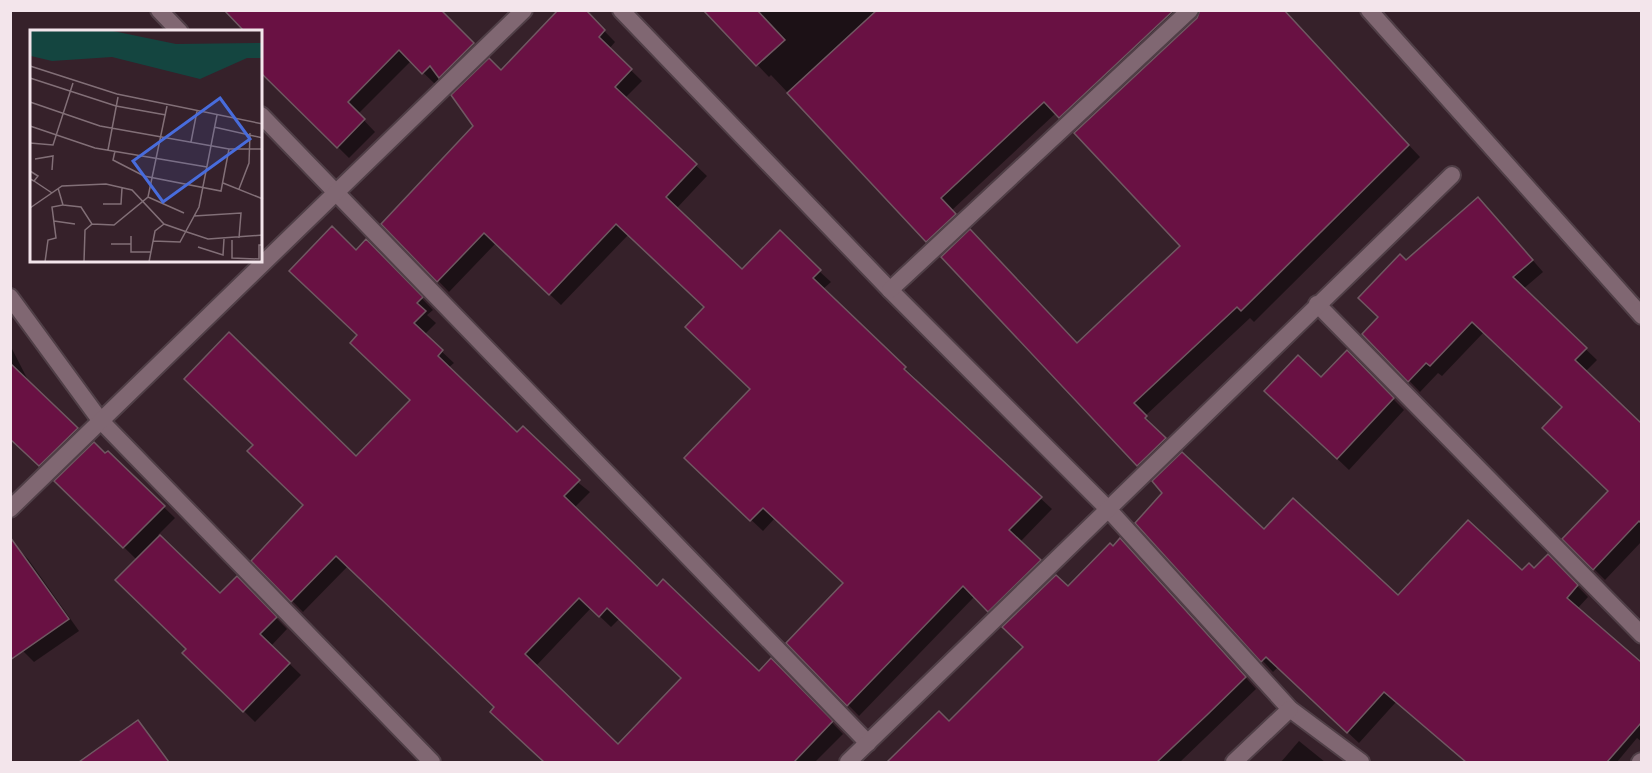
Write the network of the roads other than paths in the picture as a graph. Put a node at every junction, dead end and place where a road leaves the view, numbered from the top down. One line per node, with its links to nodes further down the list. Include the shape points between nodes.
1 (159, 10): 6 (street)
2 (524, 10): 9 (street)
3 (621, 10): 10 (street)
4 (1190, 10): 10 (street)
5 (1369, 10): 13 (street)
6 (178, 30)
7 (262, 116): 9 (street)
8 (1452, 175): 12 (street)
9 (338, 194): 14 (street); 19 (street)
10 (890, 290): 16 (street)
11 (10, 297): 14 (street)
12 (1317, 304): 16 (street); 17 (street)
13 (1641, 316)
14 (100, 420): 15 (street); 20 (street)
15 (10, 509)
16 (1109, 510): 18 (street); 19 (street)
17 (1641, 635)
18 (1290, 709): 22 (street); 23 (street)
19 (868, 743): 21 (street)
20 (432, 762)
21 (848, 762)
22 (1234, 762)
23 (1361, 762)

